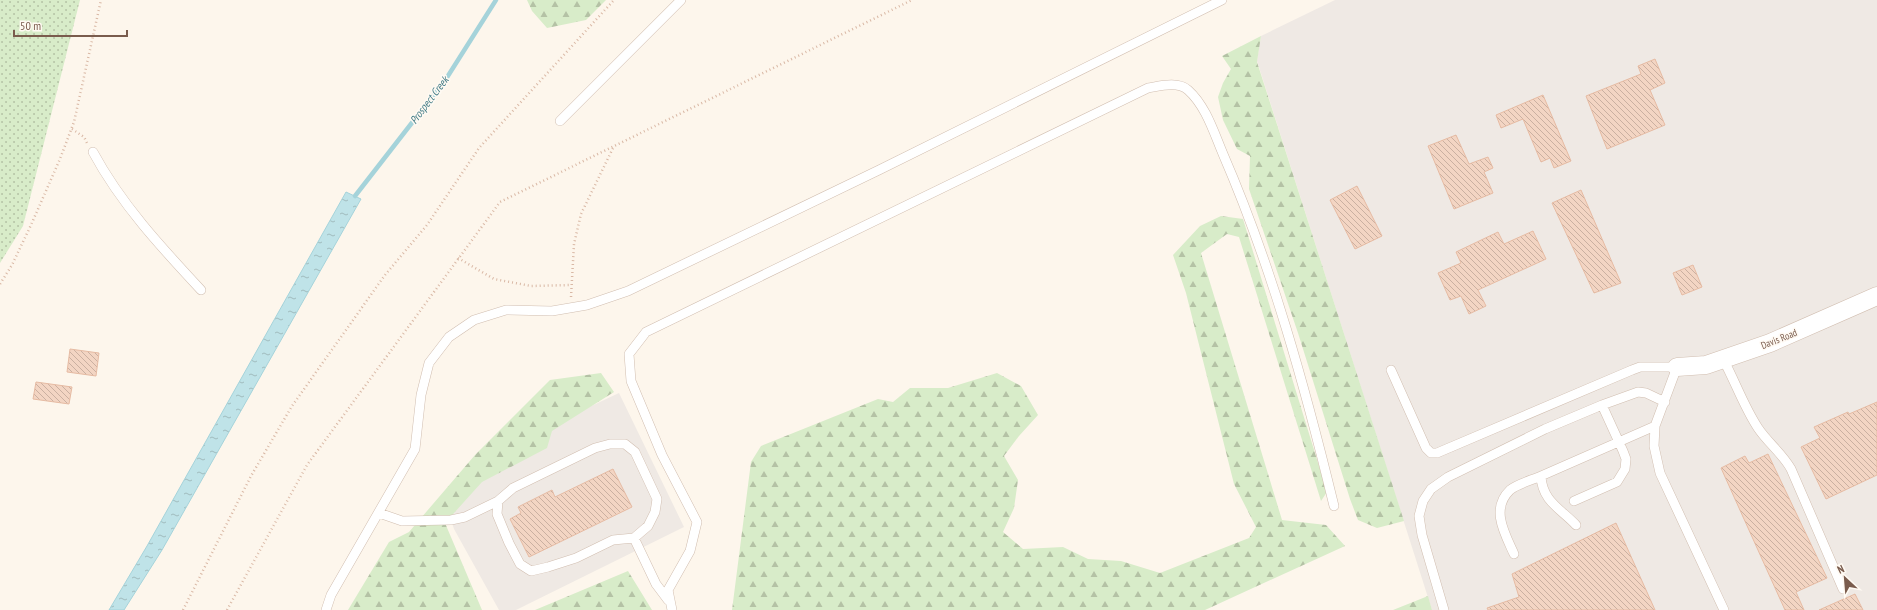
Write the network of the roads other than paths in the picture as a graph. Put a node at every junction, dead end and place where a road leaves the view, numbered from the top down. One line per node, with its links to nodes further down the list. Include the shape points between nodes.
1 (680, 0): 3 (lane)
2 (1222, 0): 18 (lane, via 628,291 587,305 552,310 506,310 474,320 449,338 429,363 421,395 416,449)
3 (560, 121)
4 (93, 152): 5 (lane, via 137,218)
5 (201, 290)
6 (1877, 296): 7 (street, Davis Road, via 1770,343)
7 (1723, 359): 8 (street, Davis Road, via 1706,365); 22 (lane, via 1758,427 1782,454 1791,469)
8 (1677, 367): 9 (lane, via 1640,367 1437,453 1431,453 1426,448); 10 (lane)
9 (1391, 370)
10 (1665, 402): 11 (lane, via 1638,392); 12 (lane)
11 (1602, 405): 13 (lane); 25 (lane, via 1545,429 1448,477 1431,489 1423,501 1419,516)
12 (1655, 426): 13 (lane); 26 (lane, via 1654,446 1660,473)
13 (1619, 441): 14 (lane); 16 (lane, via 1626,459 1625,469 1617,482)
14 (1541, 476): 19 (lane, via 1546,496); 21 (lane, via 1511,490 1504,498 1500,510 1502,527)
15 (498, 501): 18 (lane, via 465,518 451,520 402,521); 20 (lane, via 497,514 509,544 520,564 531,571 576,558 613,540); 20 (lane, via 512,488 595,448 625,444 635,452 657,499 655,512 648,526)
16 (1574, 501)
17 (1334, 506): 23 (lane, via 1319,444 1266,265 1230,169 1204,109 1188,90 1169,84 1148,88 646,332 629,354 631,381 662,454 697,522 690,551 668,590)
18 (379, 513): 24 (lane, via 331,594)
19 (1576, 526)
20 (634, 538): 23 (lane, via 656,584)
21 (1514, 554)
22 (1843, 589)
23 (671, 606)
24 (326, 610)
25 (1444, 610)
26 (1724, 610)

